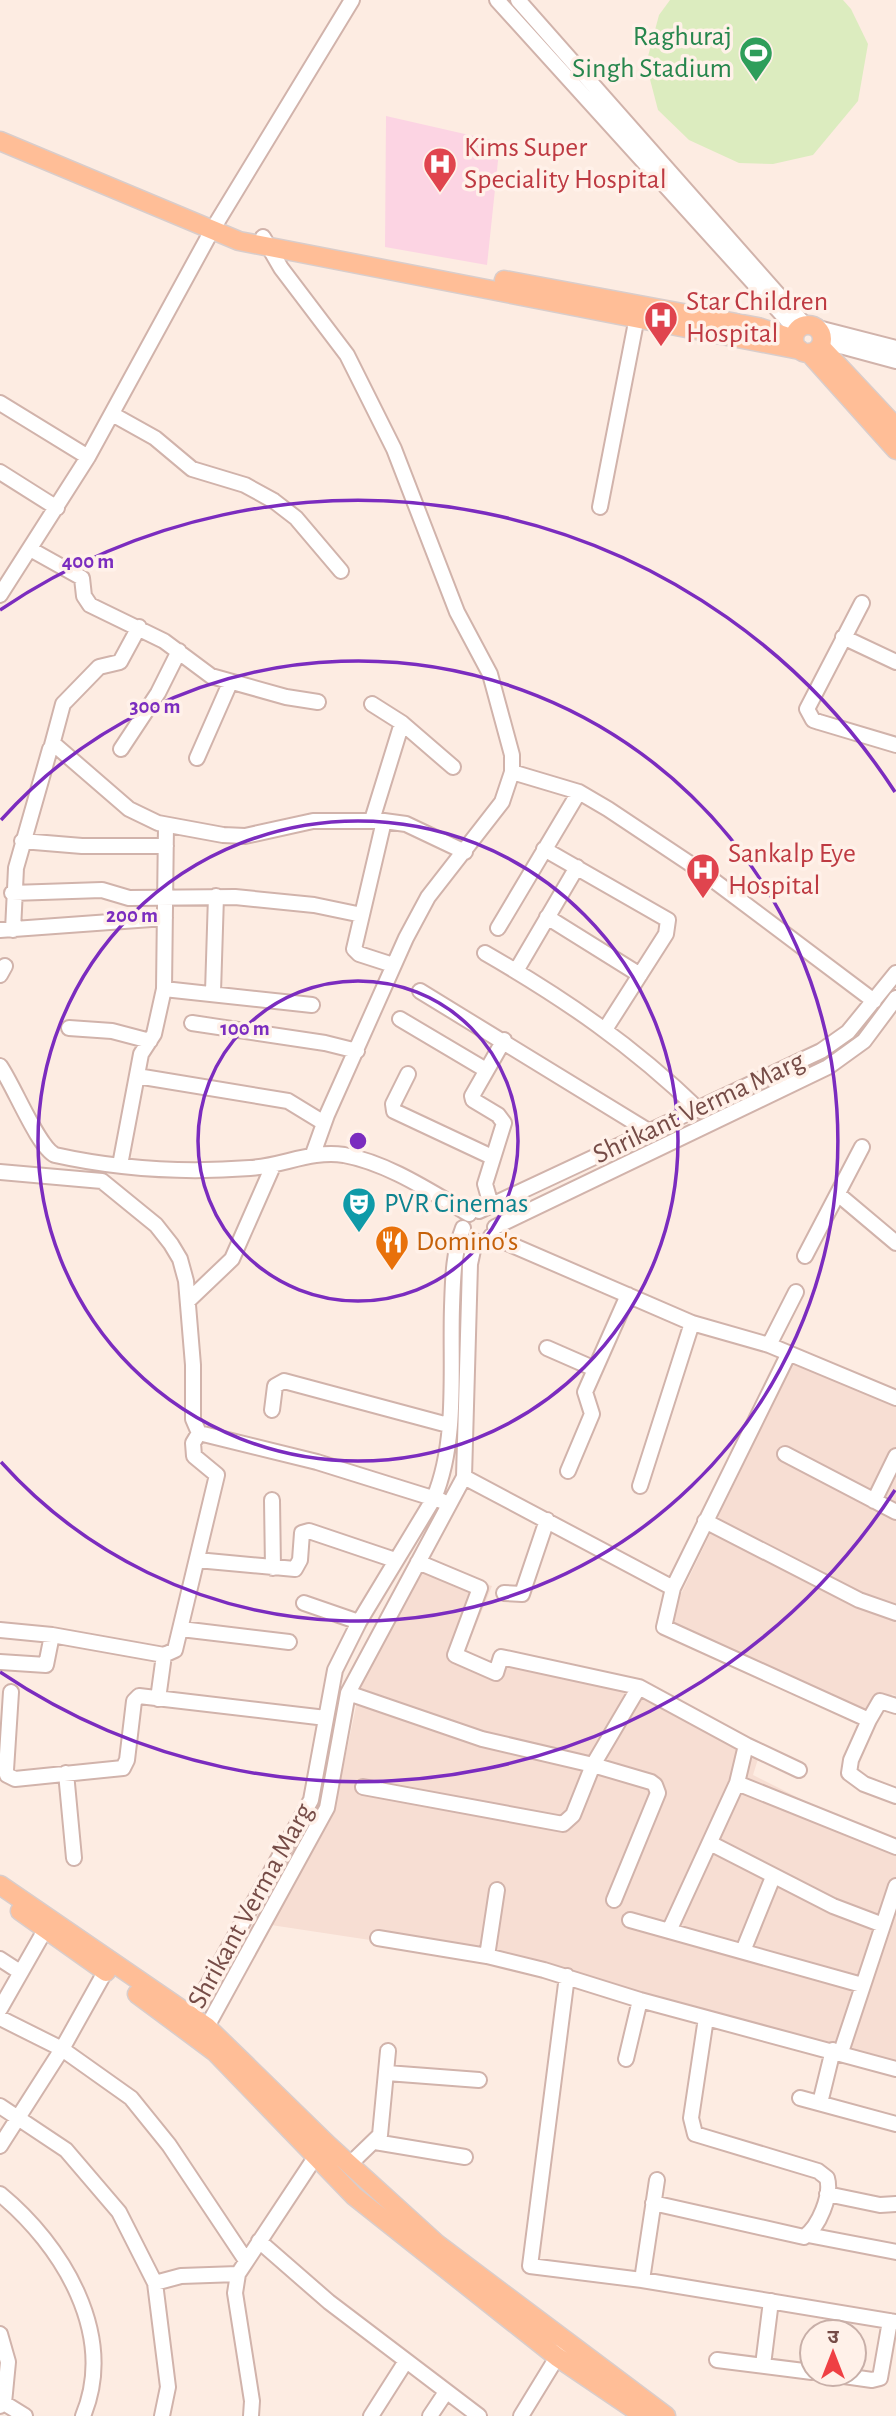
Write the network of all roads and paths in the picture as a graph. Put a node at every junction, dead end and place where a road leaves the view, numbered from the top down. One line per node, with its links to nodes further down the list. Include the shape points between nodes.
1 (352, 0): 6 (street)
2 (498, 0): 9 (street)
3 (518, 0): 9 (street)
4 (0, 130): 6 (main road)
5 (0, 141): 6 (main road)
6 (213, 227): 7 (main road); 13 (street)
7 (266, 243): 8 (main road); 9 (main road); 37 (street, via 347,355 394,449 457,612 490,674 507,728)
8 (637, 317): 9 (main road); 18 (street)
9 (808, 339): 10 (street); 11 (street); 14 (main road); 15 (main road)
10 (896, 348)
11 (896, 361)
12 (0, 403): 16 (street)
13 (112, 414): 16 (street); 21 (street, via 155,438 192,469 245,485 274,502 296,518)
14 (896, 427)
15 (896, 450)
16 (88, 457): 19 (street)
17 (0, 472): 19 (street)
18 (600, 507)
19 (57, 508): 20 (street)
20 (30, 549): 22 (street); 24 (street, via 82,578 90,605)
21 (341, 571)
22 (1, 592)
23 (862, 603): 25 (street)
24 (139, 627): 26 (street); 32 (street, via 120,662 99,667 63,704)
25 (844, 637): 27 (street); 33 (street, via 808,705 810,716)
26 (178, 651): 28 (street, via 211,676); 34 (street, via 158,693)
27 (896, 662)
28 (230, 683): 29 (street); 35 (street)
29 (318, 702)
30 (372, 704): 31 (street)
31 (402, 723): 36 (street); 39 (street)
32 (52, 745): 40 (street, via 59,746 128,809); 41 (street)
33 (896, 745)
34 (121, 750)
35 (197, 758)
36 (453, 767)
37 (512, 772): 38 (street); 44 (street, via 502,802)
38 (579, 792): 43 (street); 65 (street, via 701,871)
39 (378, 821): 40 (street, via 313,821 245,836); 44 (street, via 406,824); 51 (street)
40 (166, 825): 42 (street)
41 (22, 841): 42 (street); 47 (street)
42 (166, 846): 50 (street)
43 (544, 849): 46 (street); 54 (street)
44 (464, 852): 57 (street, via 428,897)
45 (0, 867): 47 (street)
46 (577, 867): 52 (street); 60 (street, via 668,920 666,934)
47 (16, 868): 48 (street)
48 (12, 894): 50 (street, via 102,890 129,898); 55 (street)
49 (216, 896): 50 (street); 51 (street); 63 (street)
50 (166, 897): 53 (street)
51 (362, 915): 57 (street, via 355,952)
52 (547, 917): 58 (street); 60 (street)
53 (165, 918): 55 (street); 61 (street)
54 (498, 928)
55 (6, 930)
56 (485, 953): 58 (street)
57 (393, 965): 73 (street)
58 (516, 971): 70 (street)
59 (896, 973): 65 (street, Shrikant Verma Marg)
60 (640, 975): 70 (street)
61 (164, 989): 63 (street); 72 (street)
62 (420, 990): 71 (street)
63 (213, 992): 66 (street)
64 (896, 998): 89 (street, Shrikant Verma Marg, via 864,1041 828,1067)
65 (874, 1001): 78 (street, Shrikant Verma Marg, via 848,1032 821,1051)
66 (312, 1005)
67 (400, 1019): 75 (street)
68 (192, 1023): 73 (street)
69 (69, 1028): 72 (street, via 112,1031)
70 (606, 1028): 78 (street, via 651,1063)
71 (504, 1040): 75 (street); 80 (street)
72 (150, 1041): 77 (street, via 141,1054)
73 (356, 1051): 79 (street)
74 (0, 1066): 84 (street, via 48,1152)
75 (486, 1070): 83 (street, via 472,1097 502,1118)
76 (408, 1074): 83 (street, via 394,1111)
77 (137, 1076): 79 (street, via 288,1101); 84 (street)
78 (699, 1110): 80 (street, Shrikant Verma Marg)
79 (324, 1123): 82 (street)
80 (650, 1132): 88 (street, Shrikant Verma Marg)
81 (862, 1147): 87 (street)
82 (313, 1154): 85 (street); 88 (street, via 368,1162)
83 (492, 1157): 88 (street)
84 (120, 1165): 85 (street, via 198,1171)
85 (273, 1166): 95 (street, via 232,1259)
86 (0, 1172): 95 (street, via 90,1178 111,1187 171,1244 180,1259)
87 (839, 1195): 91 (street); 92 (street)
88 (476, 1214): 89 (street, via 492,1217); 90 (street, via 467,1236); 103 (street, Shrikant Verma Marg, via 456,1246 453,1267)
89 (493, 1231): 90 (street, Shrikant Verma Marg, via 484,1241); 94 (street)
90 (475, 1241): 108 (street, Shrikant Verma Marg, via 470,1264)
91 (896, 1243)
92 (805, 1256)
93 (796, 1292): 97 (street)
94 (628, 1295): 96 (street); 100 (street)
95 (188, 1301): 104 (street, via 193,1419)
96 (692, 1323): 97 (street); 109 (street)
97 (769, 1345): 99 (street)
98 (547, 1348): 100 (street)
99 (789, 1353): 101 (street); 116 (street)
100 (595, 1369): 107 (street, via 585,1392 592,1414)
101 (896, 1398)
102 (272, 1410): 103 (street, via 275,1386 284,1381)
103 (448, 1424): 110 (street, Shrikant Verma Marg, via 446,1464)
104 (198, 1433): 110 (street, via 317,1462); 117 (street, via 194,1456 216,1475)
105 (785, 1454): 112 (street)
106 (896, 1456): 112 (street)
107 (568, 1471)
108 (464, 1477): 113 (street, Shrikant Verma Marg); 115 (street)
109 (639, 1486)
110 (434, 1498): 113 (street); 118 (street, Shrikant Verma Marg)
111 (272, 1500): 120 (street)
112 (874, 1501): 114 (street)
113 (449, 1503): 119 (street, Shrikant Verma Marg)
114 (896, 1512)
115 (547, 1520): 121 (street); 122 (street, via 522,1594)
116 (705, 1521): 121 (street); 124 (street, via 859,1600)
117 (197, 1560): 120 (street); 126 (street)
118 (395, 1560): 120 (street, via 305,1531 298,1565); 125 (street, Shrikant Verma Marg)
119 (418, 1562): 132 (street, via 480,1588 455,1655 496,1673 501,1657); 134 (street, Shrikant Verma Marg)
120 (273, 1568)
121 (673, 1588): 138 (street, via 664,1627)
122 (504, 1593)
123 (304, 1603): 125 (street)
124 (896, 1614)
125 (359, 1622): 137 (street, Shrikant Verma Marg, via 335,1670)
126 (181, 1629): 129 (street); 130 (street, via 175,1650)
127 (0, 1630): 128 (street)
128 (52, 1635): 130 (street); 131 (street, via 46,1665)
129 (289, 1642)
130 (164, 1655): 135 (street)
131 (0, 1662)
132 (639, 1687): 140 (street); 141 (street)
133 (11, 1692): 139 (street)
134 (348, 1693): 141 (street, via 482,1739); 173 (street, Shrikant Verma Marg, via 327,1808)
135 (158, 1699): 137 (street); 143 (street, via 136,1698 123,1768)
136 (896, 1706): 138 (street, via 880,1701)
137 (326, 1718): 172 (street, Shrikant Verma Marg, via 311,1800)
138 (869, 1720): 146 (street, via 849,1773)
139 (4, 1743): 143 (street, via 10,1778)
140 (746, 1745): 142 (street); 144 (street)
141 (593, 1765): 145 (street, via 573,1815 563,1824); 155 (street, via 651,1782 657,1788)
142 (799, 1770)
143 (66, 1773): 149 (street)
144 (737, 1783): 147 (street); 148 (street)
145 (363, 1787)
146 (896, 1796)
147 (709, 1843): 150 (street); 159 (street)
148 (896, 1847)
149 (74, 1858)
150 (773, 1877): 157 (street); 161 (street)
151 (0, 1885): 172 (main road)
152 (896, 1886): 157 (street)
153 (497, 1890): 162 (street)
154 (0, 1898): 158 (main road)
155 (614, 1900)
156 (630, 1920): 159 (street)
157 (883, 1925): 167 (street)
158 (45, 1930): 164 (street); 165 (main road)
159 (669, 1931): 161 (street)
160 (378, 1938): 162 (street)
161 (743, 1951): 167 (street)
162 (487, 1956): 166 (street)
163 (0, 1959): 164 (street)
164 (20, 1972): 169 (street)
165 (105, 1972): 172 (main road); 174 (street)
166 (566, 1976): 168 (street); 201 (street, via 530,2266)
167 (862, 1985): 176 (street)
168 (639, 2000): 171 (street); 177 (street)
169 (0, 2009)
170 (0, 2018): 174 (street)
171 (706, 2018): 176 (street); 193 (street, via 691,2118 695,2134 818,2171 827,2178)
172 (187, 2022): 173 (main road)
173 (203, 2033): 188 (main road); 190 (main road)
174 (62, 2049): 184 (street); 199 (street, via 131,2098 169,2145)
175 (388, 2051): 179 (street)
176 (837, 2051): 178 (street); 182 (street)
177 (626, 2059)
178 (896, 2069)
179 (387, 2073): 180 (street); 186 (street, via 383,2119)
180 (479, 2080)
181 (800, 2098): 182 (street)
182 (820, 2103): 185 (street)
183 (0, 2106): 184 (street)
184 (19, 2117): 187 (street); 202 (street, via 66,2150 119,2212)
185 (896, 2124)
186 (375, 2142): 189 (street); 190 (street)
187 (0, 2146)
188 (316, 2157): 197 (street); 206 (main road, via 354,2196)
189 (465, 2157)
190 (350, 2164): 206 (main road)
191 (657, 2180): 194 (street)
192 (0, 2193): 215 (street, via 25,2214 56,2252 79,2294 93,2355 90,2398)
193 (827, 2193): 195 (street, via 880,2205); 196 (street)
194 (653, 2203): 196 (street, via 790,2236); 201 (street)
195 (896, 2204)
196 (808, 2235): 198 (street)
197 (259, 2241): 199 (street); 208 (street)
198 (896, 2252)
199 (245, 2259): 200 (street)
200 (238, 2274): 202 (street, via 181,2276); 217 (street, via 235,2293)
201 (642, 2280): 203 (street)
202 (155, 2283): 216 (street, via 168,2387)
203 (771, 2301): 204 (street); 209 (street)
204 (893, 2321): 211 (street, via 880,2378)
205 (0, 2334): 213 (street, via 8,2362)
206 (562, 2350): 221 (street); 222 (main road); 223 (main road)
207 (717, 2360): 209 (street)
208 (406, 2361): 212 (street); 218 (street)
209 (763, 2365): 210 (street)
210 (798, 2370)
211 (868, 2379)
212 (446, 2392): 219 (street); 220 (street)
213 (2, 2405): 214 (street)
214 (25, 2416)
215 (83, 2416)
216 (162, 2416)
217 (251, 2416)
218 (371, 2416)
219 (430, 2416)
220 (479, 2416)
221 (521, 2416)
222 (644, 2416)
223 (666, 2416)

